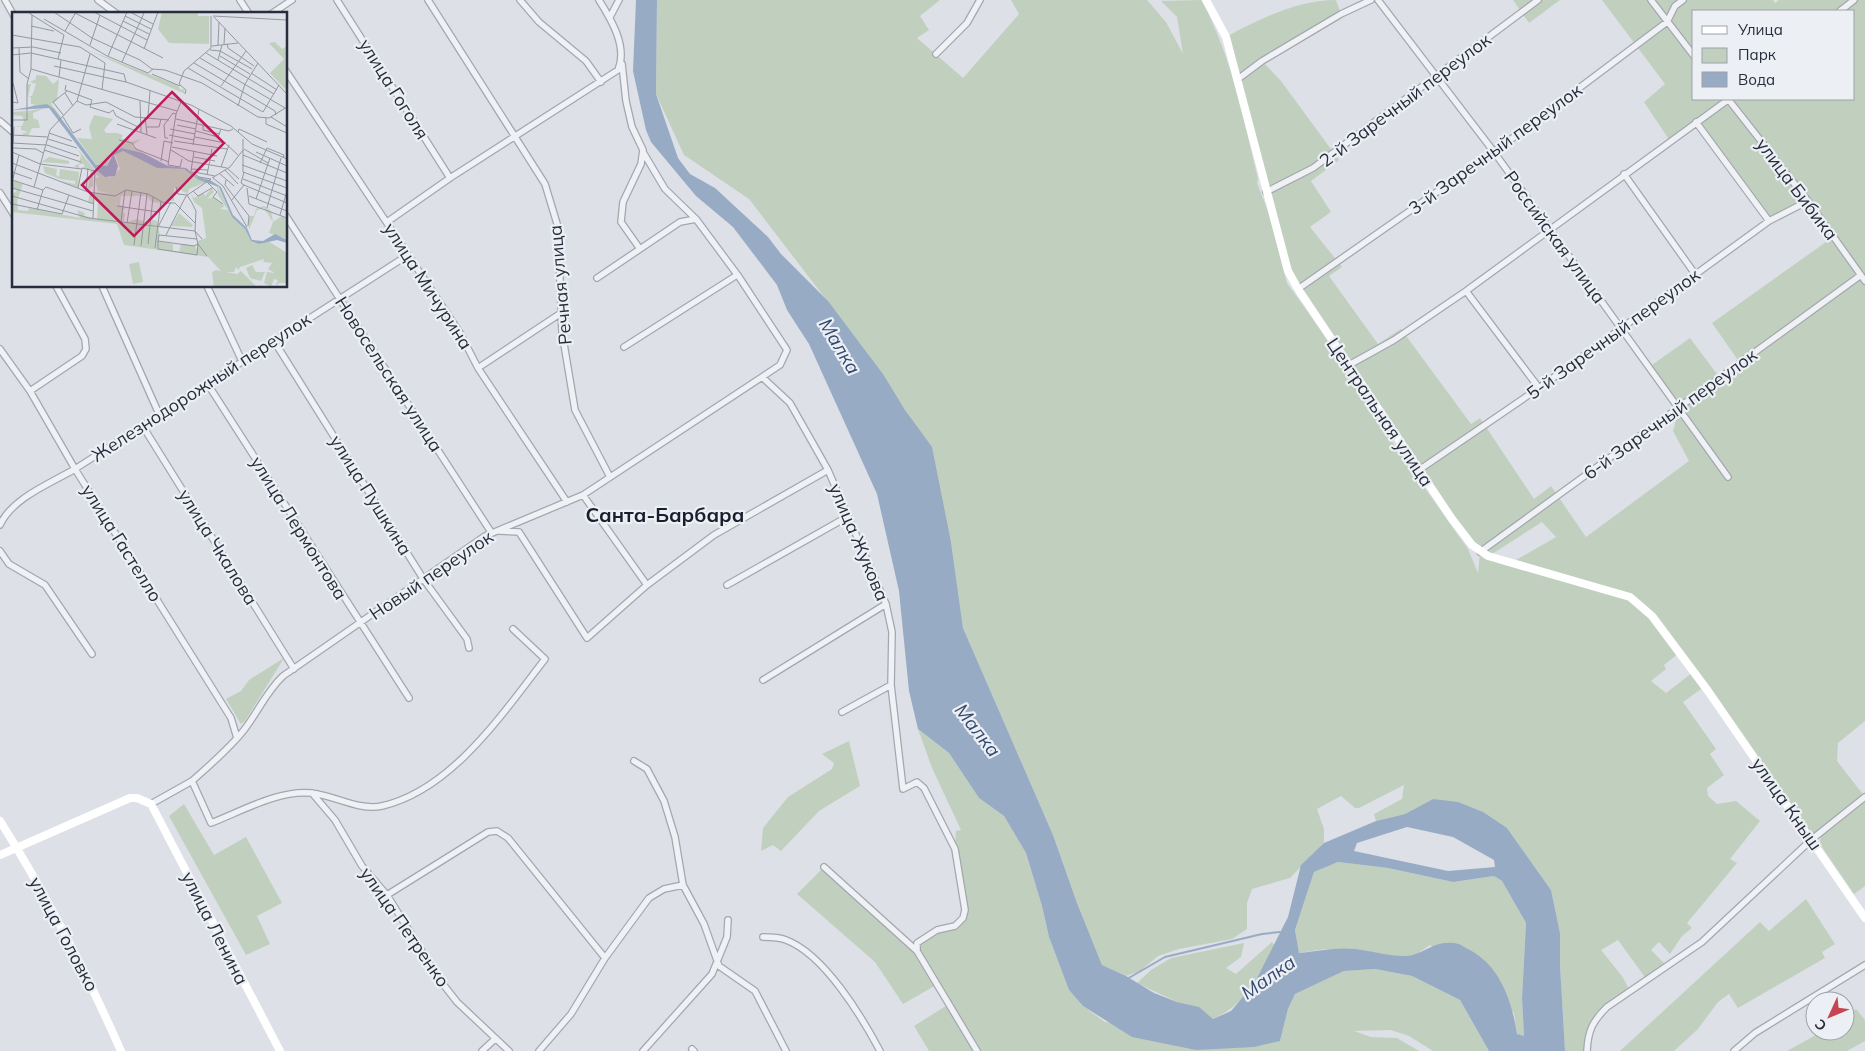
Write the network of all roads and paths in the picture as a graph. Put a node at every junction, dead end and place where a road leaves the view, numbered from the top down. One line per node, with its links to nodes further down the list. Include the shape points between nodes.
1 (5, 0): 19 (street)
2 (98, 0): 20 (street)
3 (240, 0): 21 (street)
4 (292, 0): 22 (street)
5 (337, 0): 41 (street, улица Гоголя)
6 (428, 0): 37 (street, Речная улица)
7 (520, 0): 31 (street, via 539,22 586,62)
8 (598, 0): 23 (street)
9 (618, 0): 23 (street)
10 (980, 0): 26 (street, via 967,23)
11 (1206, 0): 30 (street, Центральная улица, via 1226,37)
12 (1371, 0): 30 (street, via 1262,61)
13 (1378, 0): 29 (street, Российская улица)
14 (1538, 0): 29 (street, 2-й Заречный переулок)
15 (1651, 0): 24 (street)
16 (1683, 0): 24 (street, 3-й Заречный переулок, via 1675,6)
17 (1854, 0): 18 (street)
18 (1841, 10)
19 (12, 12)
20 (114, 12)
21 (248, 12)
22 (274, 12)
23 (610, 16): 27 (street, via 622,54)
24 (1667, 22): 25 (street); 39 (street, 3-й Заречный переулок)
25 (1692, 53)
26 (936, 54)
27 (621, 62): 31 (street, via 618,70); 38 (street, via 632,127)
28 (288, 74): 49 (street, улица Мичурина)
29 (1437, 76): 39 (street, Российская улица); 42 (street, 2-й Заречный переулок, via 1313,168)
30 (1238, 79): 42 (street, Центральная улица)
31 (601, 82): 37 (street)
32 (1728, 100): 35 (street)
33 (1730, 100): 44 (street, улица Бибика)
34 (0, 121): 36 (street)
35 (1696, 122): 40 (street); 48 (street)
36 (12, 131)
37 (515, 136): 41 (street); 64 (street, Речная улица, via 545,184 558,228)
38 (643, 150): 47 (street, via 665,189); 51 (street, via 641,164 623,202 621,222)
39 (1494, 152): 50 (street, Российская улица); 61 (street, 3-й Заречный переулок)
40 (1624, 174): 50 (street); 53 (street)
41 (450, 178): 49 (street)
42 (1266, 192): 61 (street, Центральная улица, via 1288,270)
43 (0, 193): 45 (street)
44 (1808, 201): 48 (street, 5-й Заречный переулок); 55 (street, улица Бибика)
45 (12, 212)
46 (288, 219): 63 (street, Новосельская улица)
47 (696, 219): 51 (street, via 680,222); 54 (street)
48 (1769, 221): 53 (street, 5-й Заречный переулок)
49 (388, 222): 52 (street, улица Мичурина)
50 (1548, 230): 62 (street); 65 (street, Российская улица)
51 (640, 249): 56 (street)
52 (408, 255): 63 (street, Железнодорожный переулок); 71 (street, улица Мичурина, via 460,334)
53 (1696, 274): 65 (street, 5-й Заречный переулок)
54 (737, 275): 67 (street); 72 (street, Новый переулок, via 787,350 780,365)
55 (1860, 275): 57 (street, улица Бибика); 76 (street, 6-й Заречный переулок)
56 (597, 278)
57 (1865, 281)
58 (57, 288): 75 (street, via 85,339 86,349 82,356)
59 (103, 288): 77 (street)
60 (208, 288): 69 (street)
61 (1298, 289): 70 (street, Центральная улица)
62 (1466, 291): 70 (street, via 1394,340); 74 (street)
63 (339, 298): 66 (street, Железнодорожный переулок); 88 (street, Новосельская улица)
64 (561, 312): 71 (street); 82 (street, Речная улица, via 575,410)
65 (1620, 329): 74 (street, 5-й Заречный переулок); 76 (street, Российская улица)
66 (274, 340): 69 (street, Железнодорожный переулок); 91 (street, улица Пушкина)
67 (624, 347)
68 (0, 349): 75 (street, улица Гастелло)
69 (242, 361): 73 (street, Железнодорожный переулок)
70 (1349, 365): 81 (street, Центральная улица)
71 (478, 368): 85 (street, улица Мичурина)
72 (762, 377): 80 (street, улица Жукова, via 790,403); 82 (street, Новый переулок)
73 (208, 383): 77 (street, Железнодорожный переулок); 95 (street, улица Лермонтова)
74 (1539, 388): 81 (street, 5-й Заречный переулок)
75 (30, 391): 79 (street, улица Гастелло)
76 (1679, 409): 83 (street, Российская улица); 90 (street, 6-й Заречный переулок)
77 (159, 414): 78 (street, Железнодорожный переулок)
78 (142, 425): 79 (street, Железнодорожный переулок); 99 (street, улица Чкалова)
79 (75, 469): 87 (street, Железнодорожный переулок, via 18,504); 105 (street, улица Гастелло, via 232,718)
80 (828, 470): 86 (street, улица Жукова); 92 (street, via 714,536)
81 (1420, 470): 90 (street, Центральная улица, via 1452,519)
82 (610, 477): 84 (street, Новый переулок)
83 (1728, 477)
84 (583, 495): 85 (street, Новый переулок); 92 (street)
85 (567, 502): 88 (street, Новый переулок)
86 (847, 518): 93 (street); 94 (street, улица Жукова)
87 (0, 525)
88 (494, 531): 91 (street, Новый переулок); 92 (street, via 519,532 587,638)
89 (0, 551): 98 (street, via 9,564 45,585)
90 (1480, 552): 102 (street, Центральная улица, via 1510,564 1630,597 1652,616)
91 (424, 580): 95 (street, Новый переулок); 97 (street, улица Пушкина, via 467,639)
92 (646, 585)
93 (727, 585)
94 (886, 604): 100 (street); 101 (street, улица Жукова, via 892,632)
95 (360, 623): 99 (street, Новый переулок); 103 (street, улица Лермонтова)
96 (513, 629): 108 (street, via 545,659 499,717 451,769 416,793 380,806 353,804)
97 (469, 648)
98 (92, 654)
99 (294, 669): 105 (street, Новый переулок, via 269,690)
100 (763, 680)
101 (891, 685): 104 (street); 121 (street, улица Жукова, via 903,789 917,782 924,788 955,849 965,901 963,918 955,926 937,930 918,943)
102 (1708, 691): 112 (street, улица Кныш)
103 (409, 698)
104 (842, 712)
105 (237, 738): 107 (street, Новый переулок)
106 (634, 760): 116 (street, via 647,769 664,801 675,837)
107 (192, 781): 108 (street, via 211,823 289,793); 110 (street, Новый переулок)
108 (312, 793): 117 (street, улица Петренко, via 335,820 362,866)
109 (1865, 796): 112 (street)
110 (151, 804): 113 (street, via 130,798); 127 (street, улица Ленина)
111 (0, 821): 113 (street, улица Головко)
112 (1811, 840): 118 (street, улица Кныш); 135 (street, via 1702,942 1595,1019 1588,1032)
113 (16, 847): 114 (street); 126 (street, улица Головко, via 93,988)
114 (0, 855)
115 (824, 867): 121 (street)
116 (683, 885): 122 (street, via 664,889 649,898); 123 (street, via 704,924)
117 (387, 895): 122 (street, via 488,832 497,831 508,838); 125 (street, улица Петренко, via 439,979)
118 (1865, 918)
119 (728, 920): 123 (street, via 727,937)
120 (763, 937): 133 (street, via 786,940 816,962 850,1000)
121 (918, 951): 134 (street)
122 (605, 958): 130 (street, via 571,1014)
123 (718, 962): 131 (street, via 712,974); 132 (street, via 721,969 731,972 755,990)
124 (1865, 965): 136 (street, via 1755,1033)
125 (496, 1039): 128 (street); 129 (street, улица Петренко)
126 (121, 1051)
127 (280, 1051)
128 (482, 1051)
129 (509, 1051)
130 (539, 1051)
131 (643, 1051)
132 (786, 1051)
133 (880, 1051)
134 (977, 1051)
135 (1587, 1051)
136 (1734, 1051)

